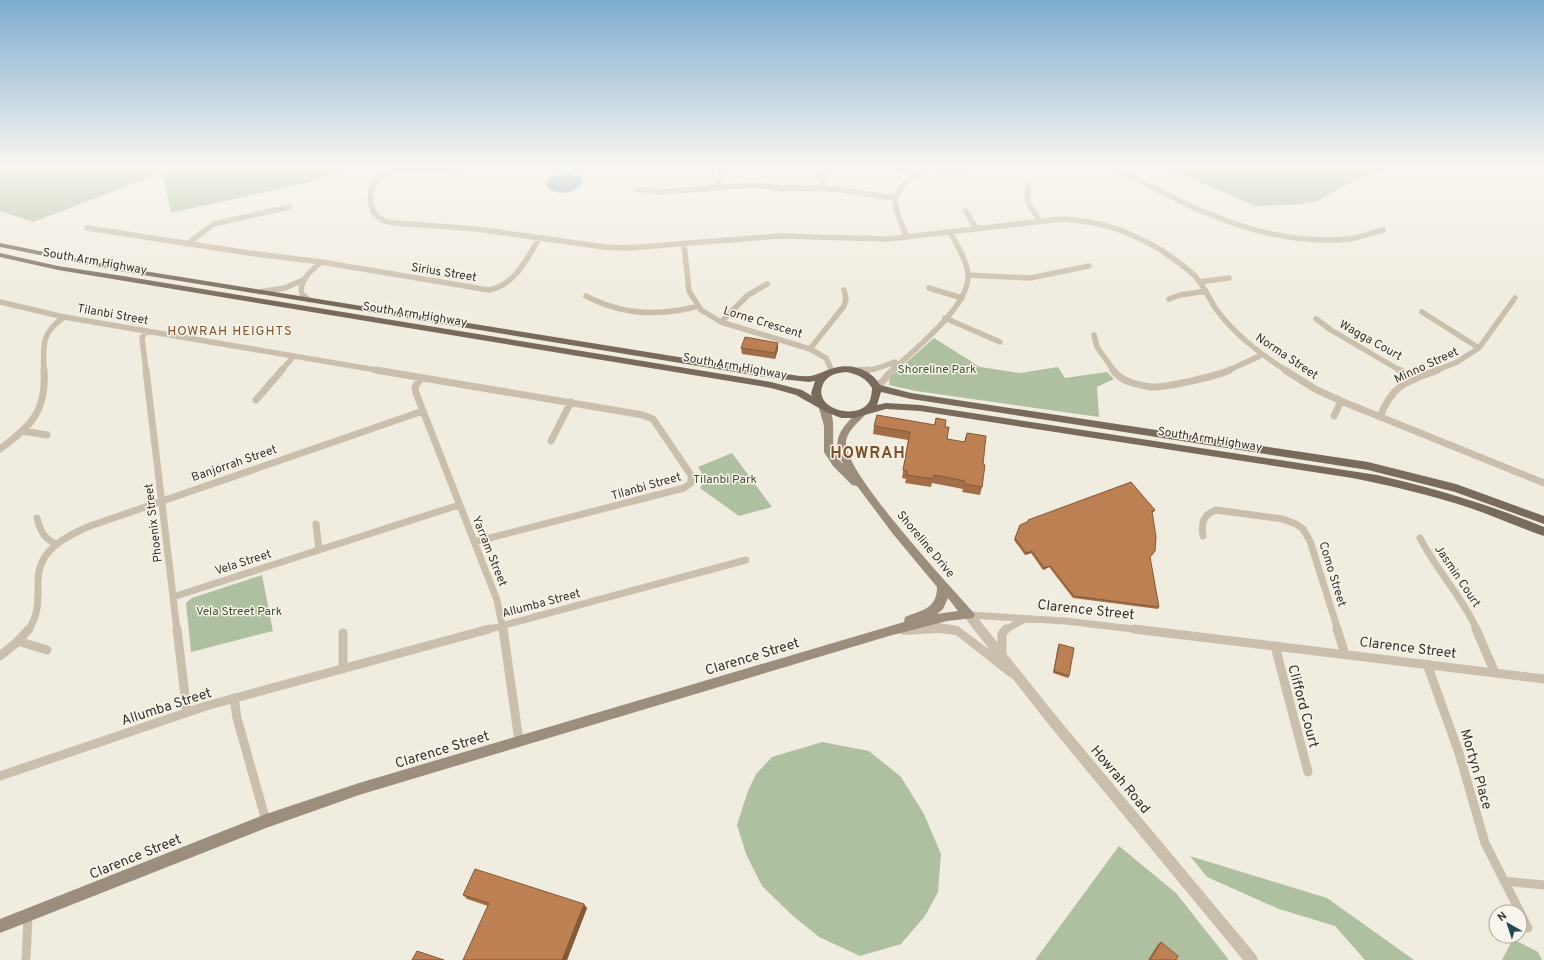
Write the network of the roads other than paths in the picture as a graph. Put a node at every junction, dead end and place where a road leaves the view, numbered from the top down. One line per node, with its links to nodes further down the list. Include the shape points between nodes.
1 (272, 211): 15 (street, via 214,224)
2 (374, 211): 13 (street, Norma Street, via 382,220 395,224 477,229)
3 (896, 211): 12 (street)
4 (966, 211): 9 (street)
5 (1033, 211): 7 (street)
6 (1203, 211): 10 (street, via 1257,232 1285,237 1323,240 1360,237)
7 (1039, 221): 9 (street, Norma Street); 23 (street, Norma Street, via 1079,219 1121,229 1173,258)
8 (87, 228): 15 (street, Sirius Street)
9 (976, 229): 11 (street, Norma Street)
10 (1383, 230)
11 (950, 232): 12 (street, Norma Street); 20 (street, via 963,257)
12 (907, 237): 16 (street, Norma Street, via 874,239 779,236)
13 (539, 238): 16 (street, Norma Street, via 616,248); 18 (street, Sirius Street, via 511,281 504,287 494,290)
14 (0, 244): 28 (main road, South Arm Highway, via 98,266)
15 (187, 244): 18 (street, Sirius Street)
16 (684, 244): 35 (street, Lorne Crescent, via 689,291)
17 (0, 255): 57 (main road, South Arm Highway, via 115,278 771,385 799,392)
18 (321, 262): 22 (street)
19 (1089, 266): 20 (street, via 1030,278)
20 (968, 275): 30 (street, via 967,289)
21 (1229, 278): 23 (street)
22 (305, 279): 28 (street, via 286,288); 33 (street, via 300,291)
23 (1200, 282): 27 (street, Norma Street)
24 (767, 284): 40 (street, via 748,295)
25 (929, 288): 30 (street)
26 (844, 290): 45 (street, via 844,306)
27 (1206, 291): 32 (street); 46 (street, Norma Street, via 1228,324)
28 (259, 292): 33 (main road, South Arm Highway)
29 (586, 296): 35 (street, via 606,306 652,314 673,313)
30 (962, 298): 38 (street)
31 (1515, 298): 44 (street, Minno Street)
32 (1169, 299)
33 (309, 300): 50 (main road, South Arm Highway, via 772,375 809,379)
34 (0, 302): 37 (street, Tilanbi Street)
35 (698, 306): 40 (street, Lorne Crescent)
36 (1422, 312): 44 (street)
37 (64, 317): 41 (street, Tilanbi Street); 62 (street, via 45,336 44,398 38,412)
38 (945, 318): 43 (street); 48 (street)
39 (1316, 319): 52 (street, Wagga Court)
40 (721, 322): 45 (street, Lorne Crescent)
41 (146, 331): 47 (street, Tilanbi Street); 68 (street, Phoenix Street, via 142,338)
42 (1094, 335): 46 (street, via 1098,347 1116,374 1131,383 1153,387 1218,375)
43 (1000, 342)
44 (1479, 348): 52 (street, Minno Street, via 1459,362)
45 (810, 349): 50 (street, Lorne Crescent, via 826,358)
46 (1262, 355): 55 (street, Norma Street, via 1304,383)
47 (294, 356): 51 (street, Tilanbi Street); 54 (street)
48 (902, 359): 49 (street, via 889,365); 53 (street)
49 (857, 371): 50 (main road); 53 (main road, via 870,378)
50 (828, 373): 57 (main road, via 819,381 816,389)
51 (421, 378): 56 (street, Tilanbi Street); 58 (street, Yarram Street, via 415,389)
52 (1415, 379): 61 (street, Minno Street, via 1391,394)
53 (877, 387): 59 (main road, via 874,402); 71 (main road, South Arm Highway, via 910,396 1368,466 1468,491)
54 (256, 400)
55 (1341, 401): 60 (street); 61 (street, Norma Street)
56 (571, 402): 64 (street); 76 (street, Tilanbi Street, via 653,419 691,475 691,483 673,491)
57 (823, 407): 59 (main road, via 847,416); 67 (main road, Shoreline Drive, via 830,426 828,445 831,457)
58 (423, 411): 68 (street, Banjorrah Street); 69 (street, Yarram Street)
59 (865, 411): 67 (main road, Shoreline Drive, via 846,429 841,446 845,458); 73 (main road, South Arm Highway, via 886,406 920,408 1363,476 1454,499)
60 (1334, 416)
61 (1380, 417): 66 (street, Norma Street)
62 (22, 431): 63 (street); 65 (street)
63 (47, 435)
64 (551, 442)
65 (0, 449)
66 (1544, 484)
67 (864, 488): 80 (main road, Shoreline Drive)
68 (162, 501): 77 (street, Banjorrah Street, via 77,531); 81 (street, Phoenix Street)
69 (459, 504): 76 (street, Yarram Street); 78 (street, Vela Street)
70 (37, 518): 77 (street, via 44,535)
71 (1544, 520)
72 (316, 524): 78 (street)
73 (1544, 532)
74 (1203, 536): 90 (street, Como Street, via 1203,519 1216,510 1283,519 1302,528 1310,541)
75 (1420, 538): 95 (street, Jasmin Court, via 1429,556 1468,610)
76 (474, 542): 84 (street, Yarram Street, via 497,600)
77 (56, 544): 87 (street, Banjorrah Street, via 39,568 36,614)
78 (319, 550): 81 (street, Vela Street)
79 (746, 560): 84 (street, Allumba Street)
80 (943, 585): 82 (main road, Shoreline Drive); 85 (main road, via 943,600 938,606)
81 (173, 597): 99 (street, Phoenix Street)
82 (969, 615): 83 (street, Clarence Street); 85 (main road, Clarence Street, via 947,616); 91 (street, Howrah Road)
83 (1027, 619): 88 (street, Clarence Street, via 1065,621); 91 (street, via 1004,631 1001,638)
84 (503, 625): 94 (street, Allumba Street); 100 (street, Yarram Street)
85 (889, 631): 97 (street, via 939,628 954,630 969,638); 100 (main road, Clarence Street)
86 (343, 633): 94 (street)
87 (18, 641): 89 (street); 92 (street, Banjorrah Street)
88 (1275, 646): 90 (street, Clarence Street); 101 (street, Clifford Court)
89 (47, 650)
90 (1345, 654): 93 (street, Clarence Street)
91 (1002, 655): 97 (street, Howrah Road)
92 (0, 656)
93 (1427, 664): 95 (street, Clarence Street); 104 (street, Mortyn Place, via 1459,753 1479,828)
94 (343, 669): 98 (street, Allumba Street)
95 (1495, 673): 96 (street, Clarence Street)
96 (1544, 679)
97 (1022, 682): 110 (street, Howrah Road)
98 (234, 698): 99 (street, Allumba Street); 103 (street, via 237,718)
99 (187, 712): 102 (street, Allumba Street)
100 (519, 741): 103 (main road, Clarence Street, via 359,789)
101 (1308, 772)
102 (0, 776)
103 (266, 821): 107 (main road, Clarence Street)
104 (1504, 881): 105 (street); 106 (street, Mortyn Place)
105 (1544, 885)
106 (1516, 904)
107 (28, 915): 108 (main road, Clarence Street); 109 (street)
108 (0, 926)
109 (26, 960)
110 (1251, 960)

